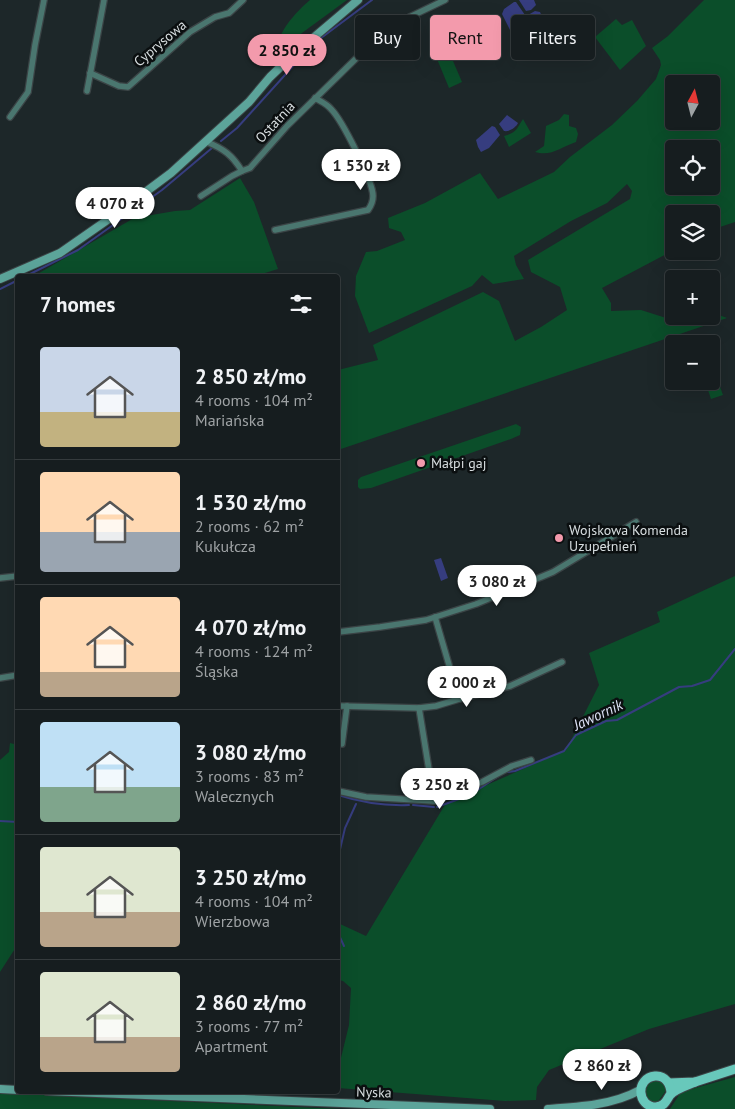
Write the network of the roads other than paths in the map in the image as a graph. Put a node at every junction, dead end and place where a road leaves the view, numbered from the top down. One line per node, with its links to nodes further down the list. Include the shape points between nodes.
1 (44, 0): 9 (street, via 28,92)
2 (104, 0): 6 (street)
3 (243, 0): 6 (street, Cyprysowa, via 229,13 190,32 128,87)
4 (358, 0): 10 (street, via 293,55)
5 (445, 0): 8 (street, Ostatnia, via 382,34)
6 (90, 73): 7 (street)
7 (87, 91)
8 (315, 98): 11 (street, Ostatnia, via 250,168); 13 (street, via 330,108 353,146 373,194 371,206 368,210)
9 (10, 117)
10 (207, 142): 11 (street, via 223,148); 14 (street, via 171,173 60,253)
11 (242, 172): 12 (street, Ostatnia)
12 (201, 196)
13 (274, 230)
14 (0, 279)
15 (636, 522): 18 (street, via 552,572)
16 (15, 576): 17 (street)
17 (0, 578)
18 (435, 617): 19 (street); 23 (street)
19 (340, 632)
20 (562, 662): 23 (street, via 510,686)
21 (15, 676): 22 (street)
22 (0, 678)
23 (459, 699): 26 (street)
24 (340, 706): 25 (street)
25 (347, 706): 26 (street); 27 (street)
26 (419, 708): 30 (street)
27 (342, 744)
28 (531, 760): 30 (street)
29 (340, 791): 30 (street, via 366,797)
30 (434, 801)
31 (735, 1069): 32 (main road)
32 (695, 1082): 33 (main road); 38 (main road)
33 (669, 1084): 36 (main road, via 662,1077 652,1076 644,1081); 38 (main road)
34 (0, 1089): 35 (street)
35 (15, 1090)
36 (640, 1090): 39 (street); 40 (main road)
37 (121, 1094): 42 (street, Nyska)
38 (671, 1094): 41 (main road)
39 (622, 1098): 40 (street); 43 (street)
40 (643, 1100): 41 (main road)
41 (657, 1107)
42 (490, 1109)
43 (548, 1109)

